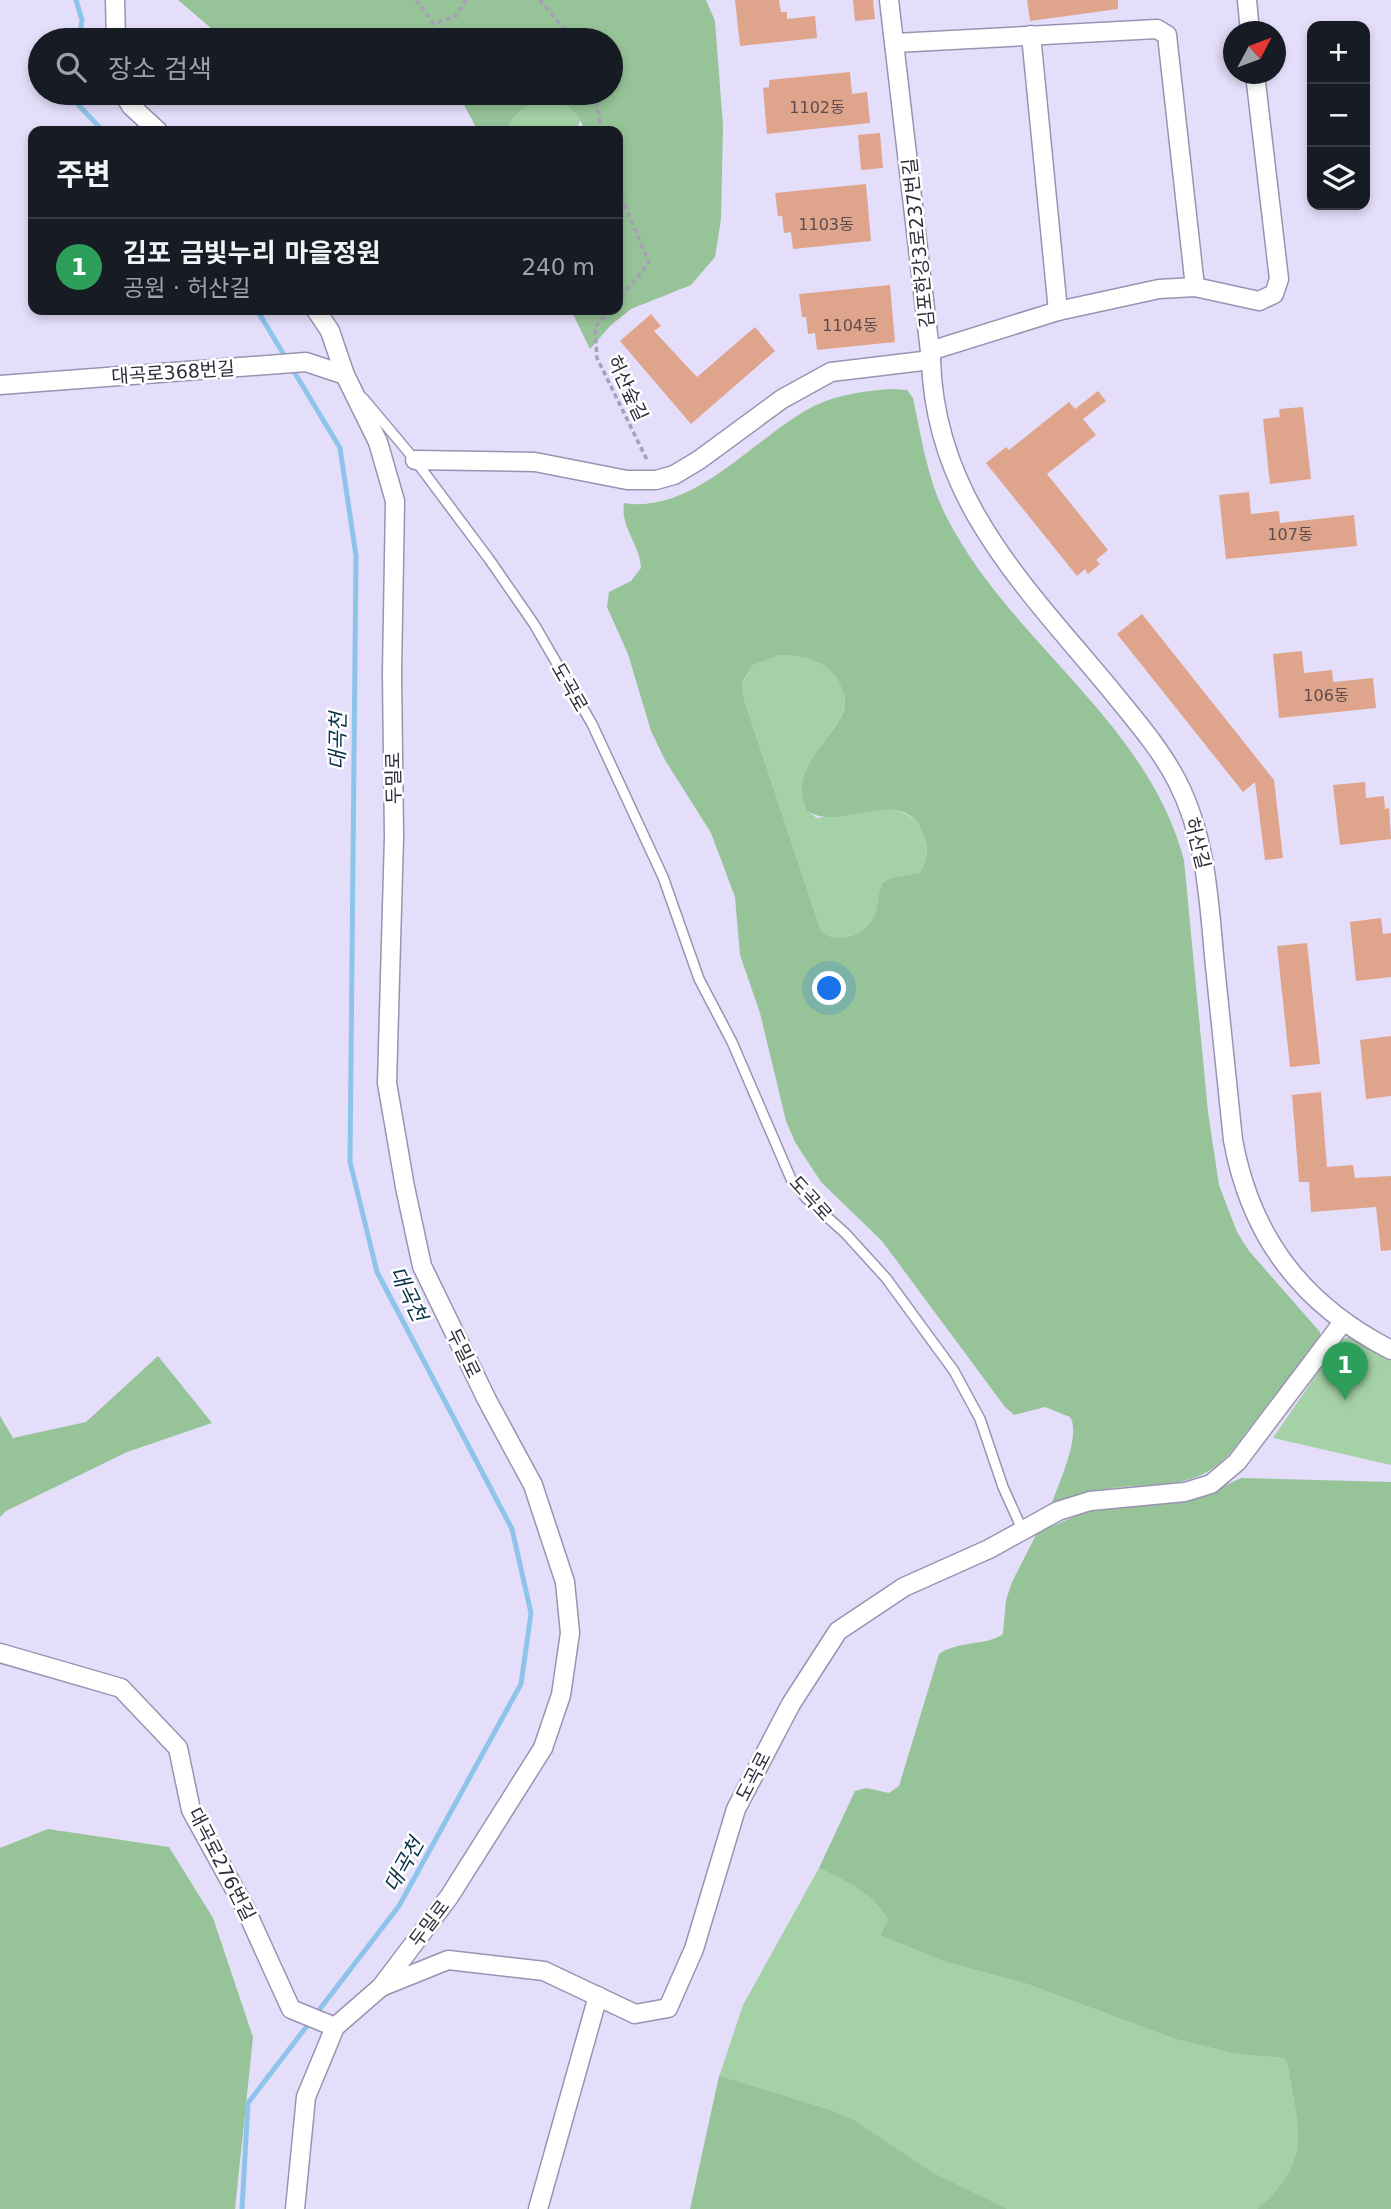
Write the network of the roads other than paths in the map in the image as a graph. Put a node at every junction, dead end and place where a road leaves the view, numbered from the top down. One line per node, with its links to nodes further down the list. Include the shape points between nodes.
1 (115, 0): 5 (street)
2 (889, 0): 7 (street, 김포한강3로237번길)
3 (1247, 0): 4 (street)
4 (1249, 21)
5 (116, 28)
6 (1031, 35): 7 (street); 11 (street, via 1157,29 1167,35); 12 (street)
7 (895, 43): 14 (street, 김포한강3로237번길)
8 (1256, 84): 11 (street, 김포한강3로237번길, via 1278,287 1269,298 1259,301)
9 (130, 105): 10 (street)
10 (153, 126)
11 (1195, 287): 12 (street, 김포한강3로237번길, via 1159,289)
12 (1058, 311): 14 (street, 김포한강3로237번길)
13 (319, 315): 15 (street, 도곡로, via 330,331)
14 (930, 355): 17 (street, via 831,372 782,399 699,460 656,480 627,480 536,463); 18 (street, 허산길, via 943,446 972,512 1012,571 1161,754 1187,803 1207,880 1233,1140 1242,1184 1272,1249)
15 (345, 375): 16 (street, 대곡로368번길, via 302,362); 17 (lane, 도곡로); 22 (street, 두밀로, via 378,443 395,501 394,837 387,1083 405,1187 422,1266 533,1485 565,1582 570,1633 561,1695 542,1748 449,1897)
16 (0, 385)
17 (415, 460): 20 (lane, 도곡로, via 534,624 592,724 663,877 699,979 732,1042 791,1179 886,1278 954,1371 980,1419)
18 (1343, 1322): 19 (street, 허산길); 20 (street, via 1224,1476 1196,1490 1075,1504)
19 (1391, 1350)
20 (1022, 1529): 23 (street, 도곡로, via 904,1587 838,1631 790,1704 736,1809 694,1949 668,2008 635,2014)
21 (0, 1653): 24 (street, 대곡로276번길, via 121,1688 178,1748 191,1810 245,1908 291,2009)
22 (381, 1987): 23 (street, via 449,1960 544,1971); 24 (street, 두밀로)
23 (598, 1996): 26 (street)
24 (330, 2025): 25 (street, 두밀로, via 306,2097)
25 (295, 2209)
26 (538, 2209)

